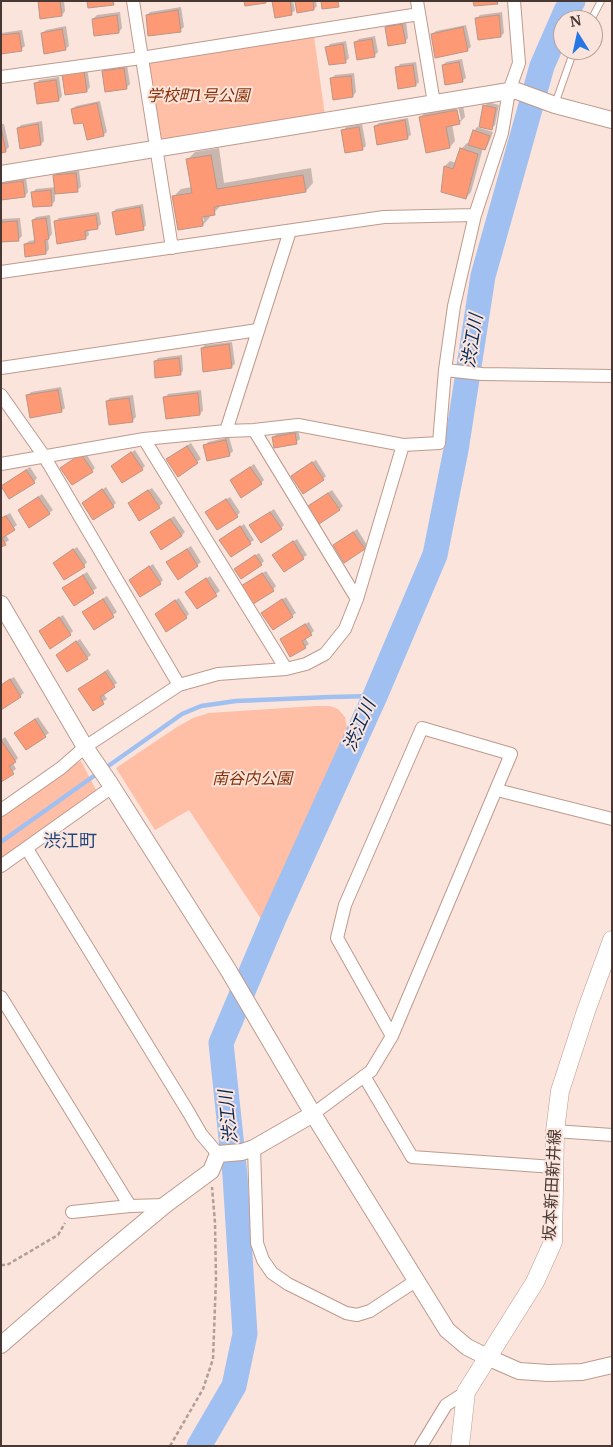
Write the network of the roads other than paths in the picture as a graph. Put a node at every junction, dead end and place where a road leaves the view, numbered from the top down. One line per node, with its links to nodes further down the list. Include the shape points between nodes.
1 (133, 1): 4 (street)
2 (514, 1): 7 (street, via 519,63)
3 (418, 8): 4 (street); 8 (street)
4 (141, 58): 6 (street); 11 (street)
5 (571, 60): 9 (lane)
6 (1, 77)
7 (513, 91): 8 (street); 9 (street); 13 (street)
8 (434, 104): 11 (street)
9 (555, 105): 10 (street)
10 (612, 120)
11 (156, 150): 12 (street); 15 (street)
12 (1, 174)
13 (475, 215): 14 (street, via 384,218); 19 (street, via 454,306)
14 (290, 231): 15 (street); 17 (street)
15 (172, 248): 16 (street)
16 (1, 272)
17 (258, 330): 18 (street); 23 (street)
18 (1, 368)
19 (449, 371): 20 (street); 25 (street, via 439,444)
20 (612, 376)
21 (1, 395): 26 (street)
22 (254, 430): 23 (street); 25 (street, via 298,425); 28 (street)
23 (226, 431): 24 (street)
24 (144, 439): 26 (street); 30 (street)
25 (403, 445): 28 (street)
26 (44, 456): 27 (street); 31 (street)
27 (1, 464)
28 (357, 599): 30 (street, via 345,628 325,654)
29 (1, 604): 32 (street)
30 (286, 670): 31 (street, via 218,674)
31 (179, 685): 32 (street)
32 (89, 752): 33 (street); 35 (street)
33 (111, 785): 37 (street); 43 (street, via 227,968)
34 (497, 790): 36 (street); 41 (street); 41 (street, via 511,754 422,728 345,905 337,938)
35 (1, 810)
36 (612, 818)
37 (27, 849): 38 (street); 47 (street, via 201,1134)
38 (1, 866)
39 (612, 940): 44 (main road, 坂本新田新井線, via 560,1091)
40 (1, 997): 50 (street)
41 (392, 1036): 42 (street, via 371,1071)
42 (364, 1076): 43 (street); 48 (street, via 412,1157)
43 (313, 1114): 46 (street); 52 (street)
44 (555, 1131): 45 (street); 48 (main road, 坂本新田新井線)
45 (612, 1135)
46 (248, 1150): 47 (street); 52 (street, via 257,1243 272,1273 346,1313 357,1315 370,1311)
47 (218, 1154): 49 (street, via 211,1171)
48 (554, 1167): 54 (main road, 坂本新田新井線, via 552,1242 535,1282)
49 (166, 1205): 50 (street); 53 (street)
50 (130, 1206): 51 (street)
51 (72, 1212)
52 (417, 1280): 54 (street, via 446,1330)
53 (1, 1345)
54 (487, 1357): 55 (street, via 519,1371 548,1373 582,1372); 56 (main road, 坂本新田新井線)
55 (612, 1365)
56 (466, 1392): 57 (street, via 446,1405); 58 (main road, 坂本新田新井線)
57 (421, 1446)
58 (460, 1446)

